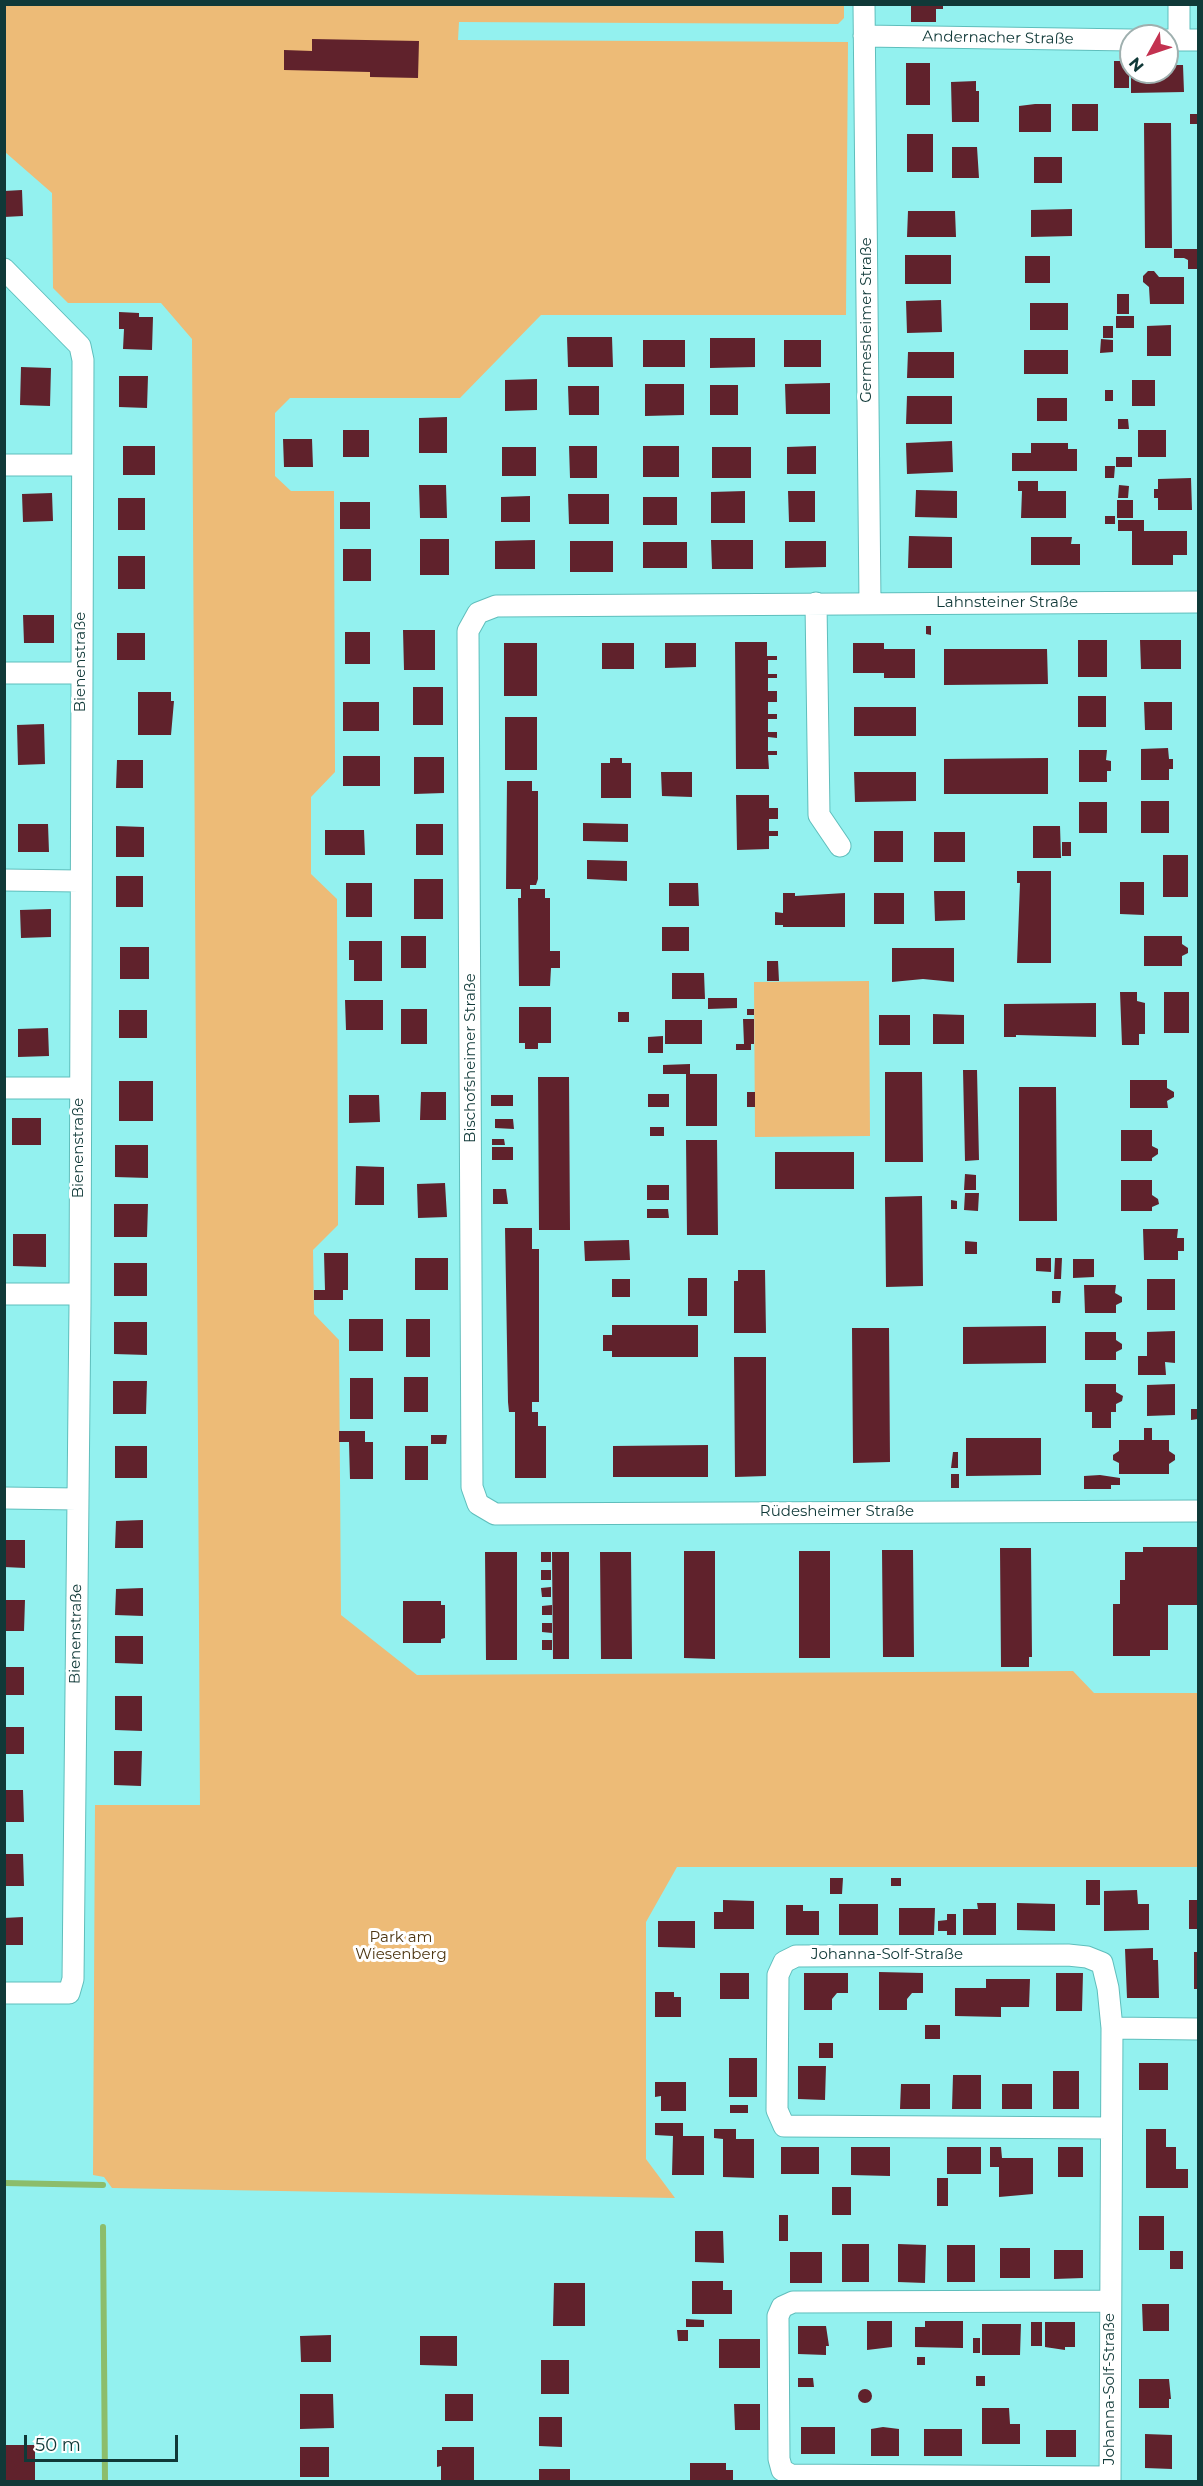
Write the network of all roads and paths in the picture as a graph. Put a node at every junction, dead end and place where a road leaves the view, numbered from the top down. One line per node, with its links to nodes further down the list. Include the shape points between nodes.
1 (864, 4): 3 (street, Germesheimer Straße)
2 (1179, 4): 5 (street)
3 (864, 36): 4 (street, Andernacher Straße); 11 (street, Germesheimer Straße)
4 (1119, 40)
5 (1182, 40)
6 (4, 269): 8 (street, Bienenstraße, via 80,346)
7 (4, 465): 8 (street)
8 (82, 465): 14 (street, Bienenstraße)
9 (1198, 602): 11 (street, Lahnsteiner Straße)
10 (816, 603): 11 (street, Lahnsteiner Straße); 12 (street, Lahnsteiner Straße, via 496,606); 15 (street, via 819,815)
11 (870, 603)
12 (478, 613): 24 (street, Bischofsheimer Straße, via 468,631 468,665 472,1487)
13 (4, 673): 14 (street)
14 (81, 673): 17 (street, Bienenstraße)
15 (840, 846)
16 (4, 880): 17 (street)
17 (79, 881): 19 (street, Bienenstraße)
18 (4, 1088): 19 (street)
19 (79, 1088): 21 (street, Bienenstraße)
20 (4, 1294): 21 (street)
21 (79, 1294): 23 (street, Bienenstraße)
22 (4, 1498): 23 (street)
23 (77, 1498): 26 (street, Bienenstraße, via 72,1978 69,1993)
24 (478, 1504): 25 (street, Rüdesheimer Straße, via 495,1515)
25 (1198, 1511)
26 (4, 1993)
27 (1112, 2028): 28 (street); 29 (street, Johanna-Solf-Straße); 29 (street, Johanna-Solf-Straße, via 1102,1963 1087,1957 796,1956 784,1962 778,1975 777,2110 784,2126)
28 (1198, 2028)
29 (1110, 2128): 30 (street, Johanna-Solf-Straße)
30 (1109, 2301): 31 (street, Johanna-Solf-Straße); 31 (street, Johanna-Solf-Straße, via 793,2302 782,2307 778,2316 779,2459 782,2470 791,2475)
31 (1110, 2479)

